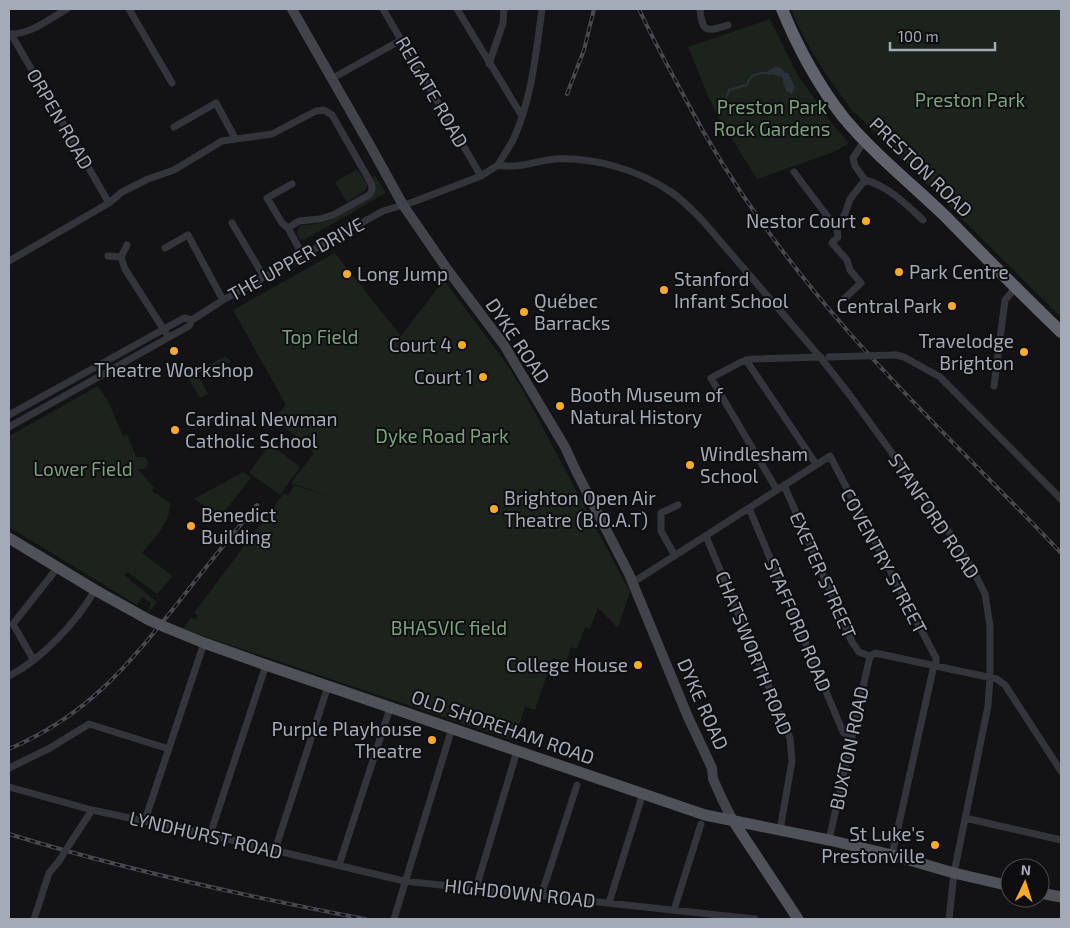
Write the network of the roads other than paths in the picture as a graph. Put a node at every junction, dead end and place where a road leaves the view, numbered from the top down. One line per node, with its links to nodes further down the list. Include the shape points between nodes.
1 (67, 9): 11 (street, via 29,31)
2 (129, 9): 15 (street)
3 (292, 9): 14 (street, DYKE ROAD)
4 (383, 9): 12 (street, REIGATE ROAD)
5 (457, 9): 13 (street)
6 (504, 9): 13 (street, via 503,23)
7 (542, 9): 16 (street, via 532,78)
8 (700, 9): 10 (street, via 702,24 708,30)
9 (782, 9): 19 (highway, PRESTON ROAD, via 812,72 844,118)
10 (728, 25)
11 (10, 34): 25 (street, ORPEN ROAD)
12 (401, 40): 14 (street); 22 (street, REIGATE ROAD)
13 (489, 64): 16 (street)
14 (333, 78): 26 (street, DYKE ROAD)
15 (172, 84)
16 (522, 116): 20 (street)
17 (174, 127): 18 (street, via 216,103)
18 (235, 138): 25 (street, via 222,141 168,174 148,179 122,192); 29 (street, via 272,134 320,110 327,110 332,115 371,182 371,192 333,215 299,221)
19 (864, 140): 23 (street, via 854,154 853,162); 38 (highway, PRESTON ROAD)
20 (498, 165): 22 (street, THE UPPER DRIVE); 45 (street, STANFORD ROAD, via 508,167 578,159 621,169 659,184 692,210)
21 (794, 172): 30 (street)
22 (481, 176): 26 (street, THE UPPER DRIVE)
23 (865, 180): 27 (street, via 878,183); 30 (street, via 850,199)
24 (292, 184): 29 (street, via 267,198)
25 (109, 203): 36 (street)
26 (403, 205): 34 (street, THE UPPER DRIVE, via 383,211); 60 (street, DYKE ROAD, via 512,358 566,447)
27 (923, 220)
28 (232, 223): 37 (street)
29 (288, 228): 34 (street)
30 (837, 229): 40 (street, via 838,237 832,243 861,283)
31 (127, 245): 35 (street)
32 (165, 248): 39 (street, via 188,235)
33 (108, 256): 35 (street)
34 (302, 256): 37 (street, THE UPPER DRIVE)
35 (121, 258): 42 (street)
36 (9, 261)
37 (264, 278): 39 (street, THE UPPER DRIVE)
38 (1016, 287): 43 (highway, PRESTON ROAD); 47 (street, via 1005,300)
39 (223, 300): 41 (street, THE UPPER DRIVE)
40 (844, 300)
41 (192, 320): 42 (street, THE UPPER DRIVE, via 184,318); 44 (street, THE UPPER DRIVE, via 189,326)
42 (164, 330): 44 (street); 48 (street, THE UPPER DRIVE)
43 (1061, 332)
44 (169, 338): 49 (street, THE UPPER DRIVE)
45 (820, 357): 46 (street); 53 (street, bridge, via 896,355 940,377); 68 (street, STANFORD ROAD, via 883,440 972,568 987,604)
46 (746, 360): 50 (street); 52 (street, via 711,378)
47 (994, 386)
48 (9, 415)
49 (9, 427)
50 (816, 464): 51 (street); 66 (street, COVENTRY STREET, via 830,456 934,655)
51 (784, 485): 52 (street); 63 (street, EXETER STREET, via 852,642 859,652)
52 (777, 490): 55 (street)
53 (1061, 499)
54 (678, 505): 58 (street, via 661,513 661,532)
55 (748, 508): 56 (street); 72 (street, STAFFORD ROAD, via 843,732)
56 (706, 536): 58 (street); 87 (street, CHATSWORTH ROAD, via 790,738 792,761)
57 (9, 538): 59 (main road, OLD SHOREHAM ROAD)
58 (674, 556): 60 (street)
59 (58, 567): 61 (main road, OLD SHOREHAM ROAD); 64 (street, via 13,624)
60 (632, 583): 80 (street, DYKE ROAD, via 712,768)
61 (95, 590): 62 (main road, OLD SHOREHAM ROAD, bridge, via 149,620); 64 (street, via 69,626)
62 (204, 643): 65 (main road, OLD SHOREHAM ROAD); 73 (street)
63 (870, 656): 66 (street, via 876,652); 72 (street, BUXTON ROAD)
64 (34, 659): 67 (street)
65 (266, 665): 69 (main road, OLD SHOREHAM ROAD); 88 (street)
66 (935, 665): 68 (street); 92 (street)
67 (9, 676)
68 (990, 677): 76 (street, via 1005,685); 83 (street, STANFORD ROAD, via 988,706)
69 (328, 686): 70 (main road, OLD SHOREHAM ROAD); 91 (street)
70 (390, 708): 71 (main road, OLD SHOREHAM ROAD); 93 (street)
71 (452, 728): 74 (main road, OLD SHOREHAM ROAD); 95 (street)
72 (852, 737): 89 (street, BUXTON ROAD)
73 (169, 749): 75 (street, via 89,724); 85 (street)
74 (517, 751): 79 (main road, OLD SHOREHAM ROAD); 97 (street)
75 (9, 768)
76 (1061, 771)
77 (577, 785): 98 (street)
78 (9, 787): 81 (street, LYNDHURST ROAD)
79 (642, 793): 82 (main road, OLD SHOREHAM ROAD); 99 (street)
80 (722, 799): 82 (street, via 720,807); 84 (street, DYKE ROAD)
81 (92, 810): 85 (street, LYNDHURST ROAD); 102 (street, bridge, via 49,873)
82 (711, 816): 84 (main road, OLD SHOREHAM ROAD)
83 (965, 818): 90 (street); 94 (street, STANFORD ROAD)
84 (732, 819): 87 (main road, OLD SHOREHAM ROAD); 104 (main road, DYKE ROAD)
85 (145, 820): 88 (street, LYNDHURST ROAD)
86 (701, 824): 100 (street)
87 (780, 830): 89 (main road, OLD SHOREHAM ROAD)
88 (210, 835): 91 (street, LYNDHURST ROAD)
89 (829, 840): 92 (main road, OLD SHOREHAM ROAD)
90 (1061, 840)
91 (275, 850): 93 (street, LYNDHURST ROAD)
92 (892, 855): 94 (main road, OLD SHOREHAM ROAD)
93 (339, 865): 95 (street, LYNDHURST ROAD)
94 (954, 873): 96 (main road, OLD SHOREHAM ROAD); 105 (street, STANFORD ROAD)
95 (404, 881): 97 (street, HIGHDOWN ROAD); 101 (street)
96 (1000, 884)
97 (476, 888): 98 (street, HIGHDOWN ROAD)
98 (541, 896): 99 (street, HIGHDOWN ROAD)
99 (609, 903): 100 (street, HIGHDOWN ROAD)
100 (674, 910): 103 (street, HIGHDOWN ROAD)
101 (395, 917)
102 (34, 919)
103 (755, 919)
104 (797, 919)
105 (949, 919)

